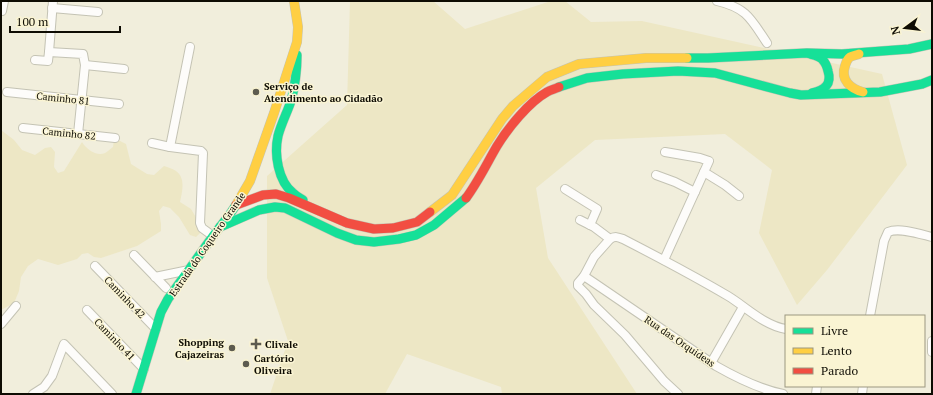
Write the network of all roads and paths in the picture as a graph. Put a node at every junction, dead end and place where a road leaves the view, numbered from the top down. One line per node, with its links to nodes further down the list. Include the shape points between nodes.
1 (4, 1): 5 (street)
2 (294, 1): 7 (main road, Estrada do Coqueiro Grande, via 298,27)
3 (717, 1): 8 (street, via 747,14)
4 (53, 4): 6 (street); 11 (street)
5 (2, 11)
6 (98, 12)
7 (297, 42): 34 (main road, Estrada do Coqueiro Grande, via 258,161); 35 (main road, via 297,72 278,136 276,153 284,182 292,192)
8 (767, 43)
9 (932, 44): 12 (main road, via 909,50)
10 (190, 47): 27 (street)
11 (49, 52): 14 (street, via 48,61); 15 (street, via 84,54)
12 (866, 52): 13 (main road); 19 (main road, via 850,57 842,70 849,86)
13 (807, 53): 20 (main road, via 820,58 827,65 830,79 822,91); 35 (main road, via 646,58 579,64 547,77 513,106 452,195 417,222 393,228 374,229 347,223)
14 (35, 60)
15 (85, 65): 16 (street); 21 (street)
16 (124, 69)
17 (932, 80): 19 (main road)
18 (7, 92): 21 (street, Caminho 81)
19 (868, 93): 20 (main road)
20 (801, 95): 38 (main road, via 715,73 678,71 587,78 548,91 532,103 498,144 466,198 439,221 416,234 374,242 356,240 285,208 275,207 259,210)
21 (82, 100): 22 (street, Caminho 81); 24 (street)
22 (119, 104)
23 (23, 128): 24 (street, Caminho 82)
24 (78, 134): 25 (street, Caminho 82)
25 (115, 138)
26 (152, 143): 27 (street)
27 (170, 147): 39 (street, via 203,153 200,223 202,228)
28 (665, 152): 29 (street, via 709,161)
29 (704, 172): 32 (street); 33 (street)
30 (656, 175): 32 (street)
31 (565, 189): 37 (street, via 597,209)
32 (695, 192): 43 (street)
33 (739, 196)
34 (236, 205): 35 (main road, via 264,195 276,194); 38 (main road, Estrada do Coqueiro Grande)
35 (313, 208)
36 (580, 220): 37 (street)
37 (590, 225): 41 (street)
38 (220, 227): 39 (main road, Estrada do Coqueiro Grande)
39 (213, 236): 45 (main road, Estrada do Coqueiro Grande)
40 (932, 237): 52 (street, via 899,230 888,232 884,241)
41 (610, 239): 43 (street, via 618,237); 46 (street, via 594,257)
42 (134, 255): 47 (street)
43 (664, 260): 50 (street)
44 (95, 266): 54 (street, Caminho 42)
45 (188, 270): 47 (street); 54 (main road, Estrada do Coqueiro Grande, via 168,299)
46 (584, 276): 58 (street, Rua das Orquideas); 60 (street, via 578,286)
47 (155, 277): 48 (street)
48 (166, 288)
49 (16, 306): 53 (street)
50 (743, 307): 55 (street, via 771,325); 58 (street)
51 (87, 310): 59 (street, Caminho 41)
52 (870, 315)
53 (1, 324)
54 (156, 329): 59 (main road, Estrada do Coqueiro Grande)
55 (785, 329)
56 (932, 341): 57 (street)
57 (932, 352)
58 (711, 363): 66 (street, Rua das Orquideas, via 752,385)
59 (144, 369): 63 (main road, Estrada do Coqueiro Grande)
60 (664, 381): 64 (street); 65 (street)
61 (33, 394): 62 (street, via 44,387 52,376 64,344)
62 (112, 394)
63 (136, 394)
64 (673, 394)
65 (678, 394)
66 (783, 394)

